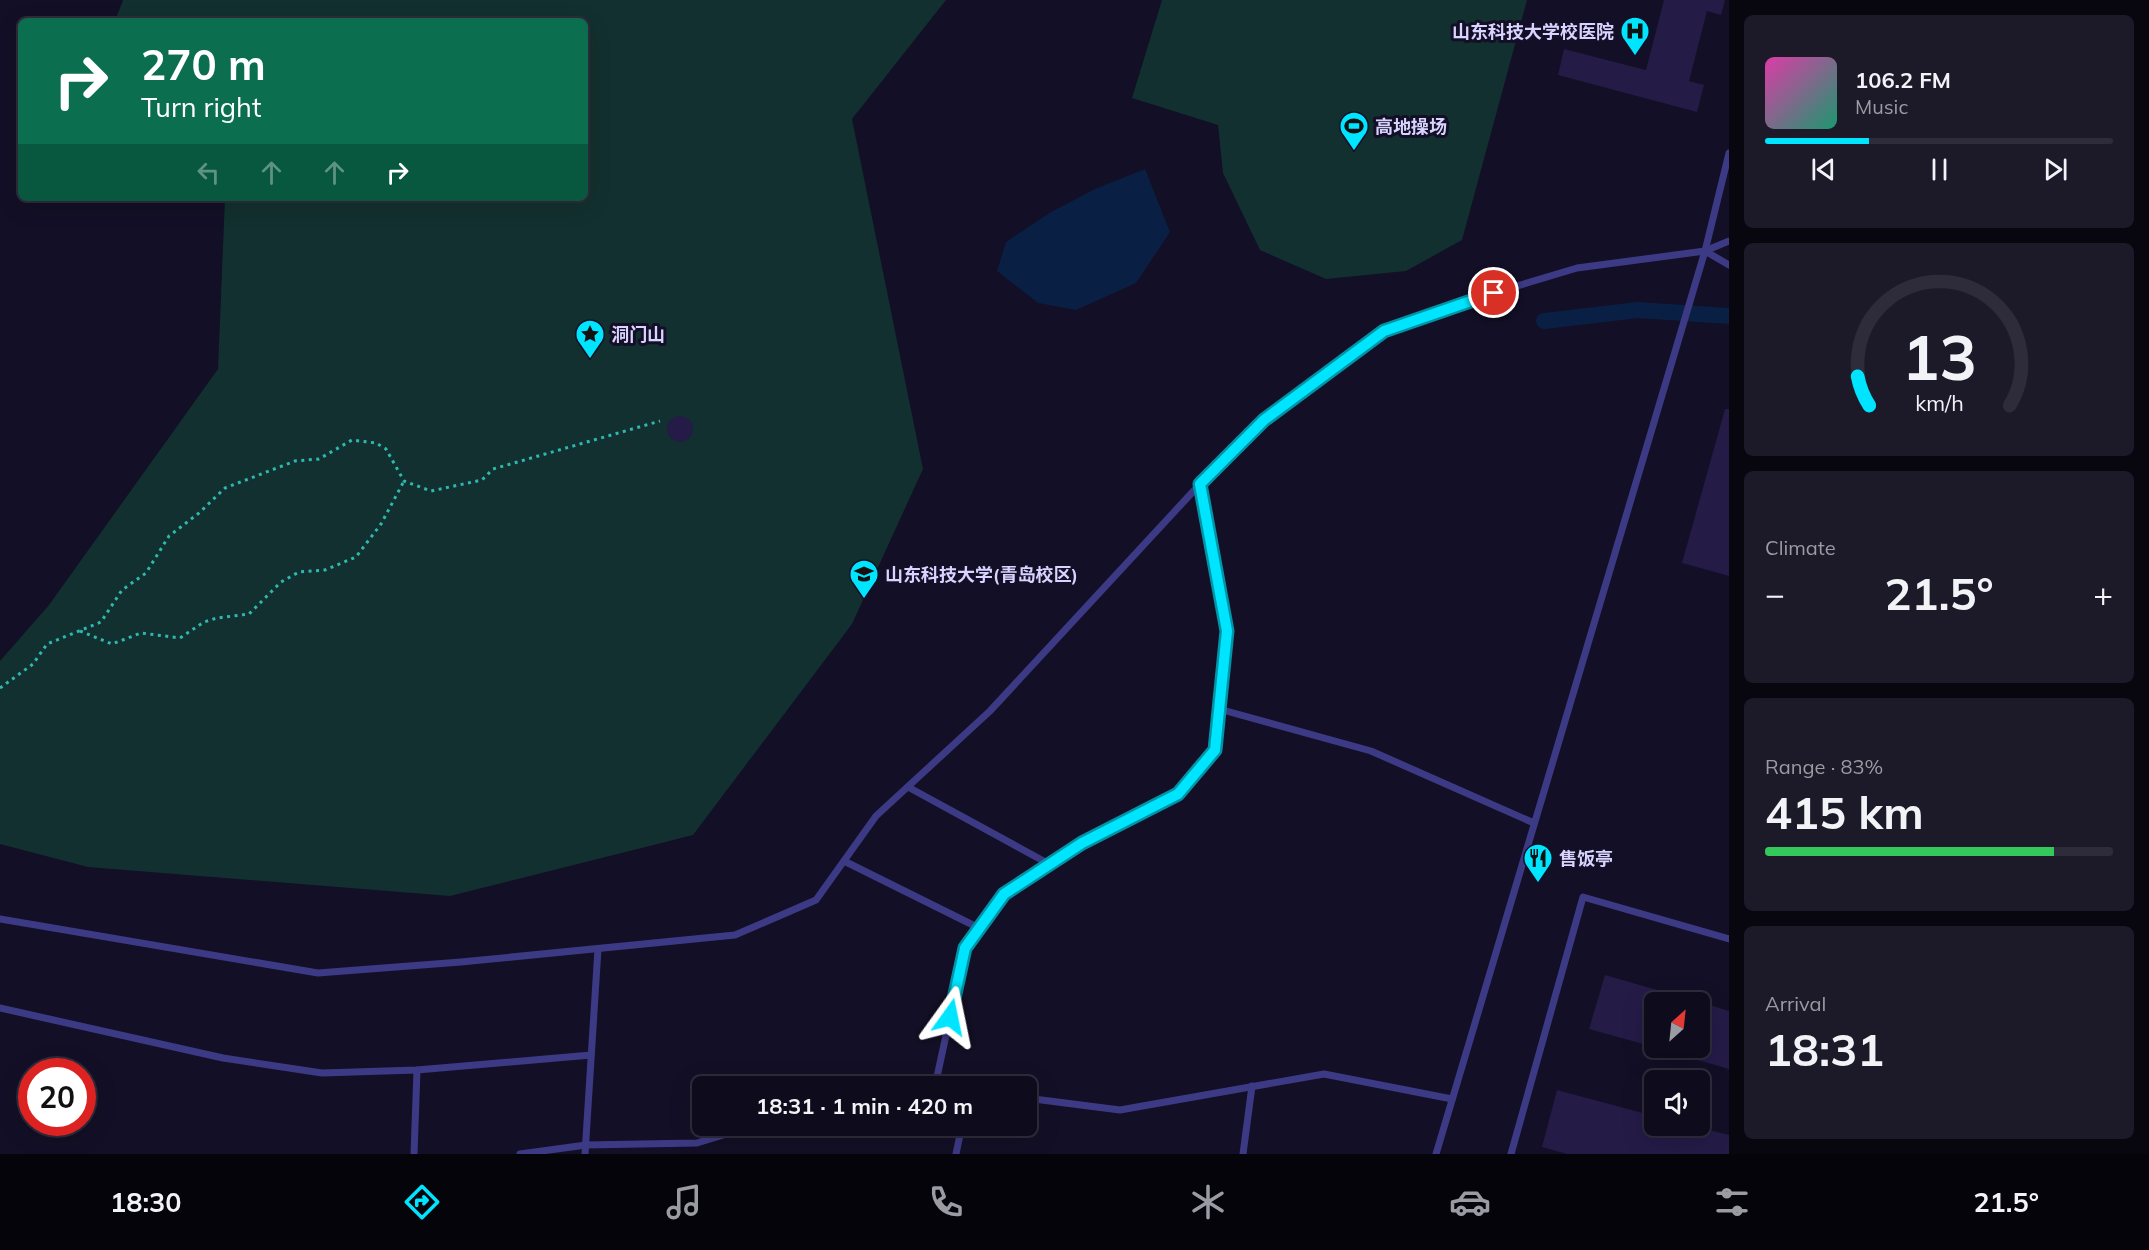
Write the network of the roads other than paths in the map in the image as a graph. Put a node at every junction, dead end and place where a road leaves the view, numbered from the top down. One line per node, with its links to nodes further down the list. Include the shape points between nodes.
1 (1729, 153): 3 (lane)
2 (1729, 241): 3 (lane)
3 (1705, 251): 4 (lane); 5 (lane, via 1577,268 1384,331 1264,420); 8 (lane)
4 (1729, 265)
5 (1200, 484): 6 (lane, via 1227,631); 7 (lane, via 990,711)
6 (1219, 709): 8 (lane, via 1371,751); 10 (lane, via 1215,750 1178,794)
7 (908, 787): 9 (lane, via 876,816); 10 (lane)
8 (1534, 823): 21 (lane)
9 (844, 861): 12 (lane); 14 (lane, via 816,900 735,935)
10 (1049, 864): 12 (lane, via 1004,894)
11 (0, 919): 14 (lane, via 318,973)
12 (979, 928): 18 (lane, via 965,948)
13 (1729, 939): 31 (lane, via 1583,897)
14 (598, 948): 16 (lane)
15 (0, 1008): 17 (lane, via 223,1058 322,1073)
16 (591, 1055): 17 (lane); 24 (lane)
17 (417, 1070): 25 (lane)
18 (936, 1076)
19 (1252, 1086): 20 (lane, via 1120,1110); 21 (lane, via 1324,1074); 29 (lane)
20 (1037, 1099)
21 (1452, 1099): 30 (lane)
22 (720, 1136): 24 (lane, via 697,1143)
23 (960, 1136): 28 (lane)
24 (586, 1145): 26 (lane); 27 (lane)
25 (414, 1154)
26 (520, 1154)
27 (585, 1154)
28 (956, 1154)
29 (1243, 1154)
30 (1436, 1154)
31 (1511, 1154)

